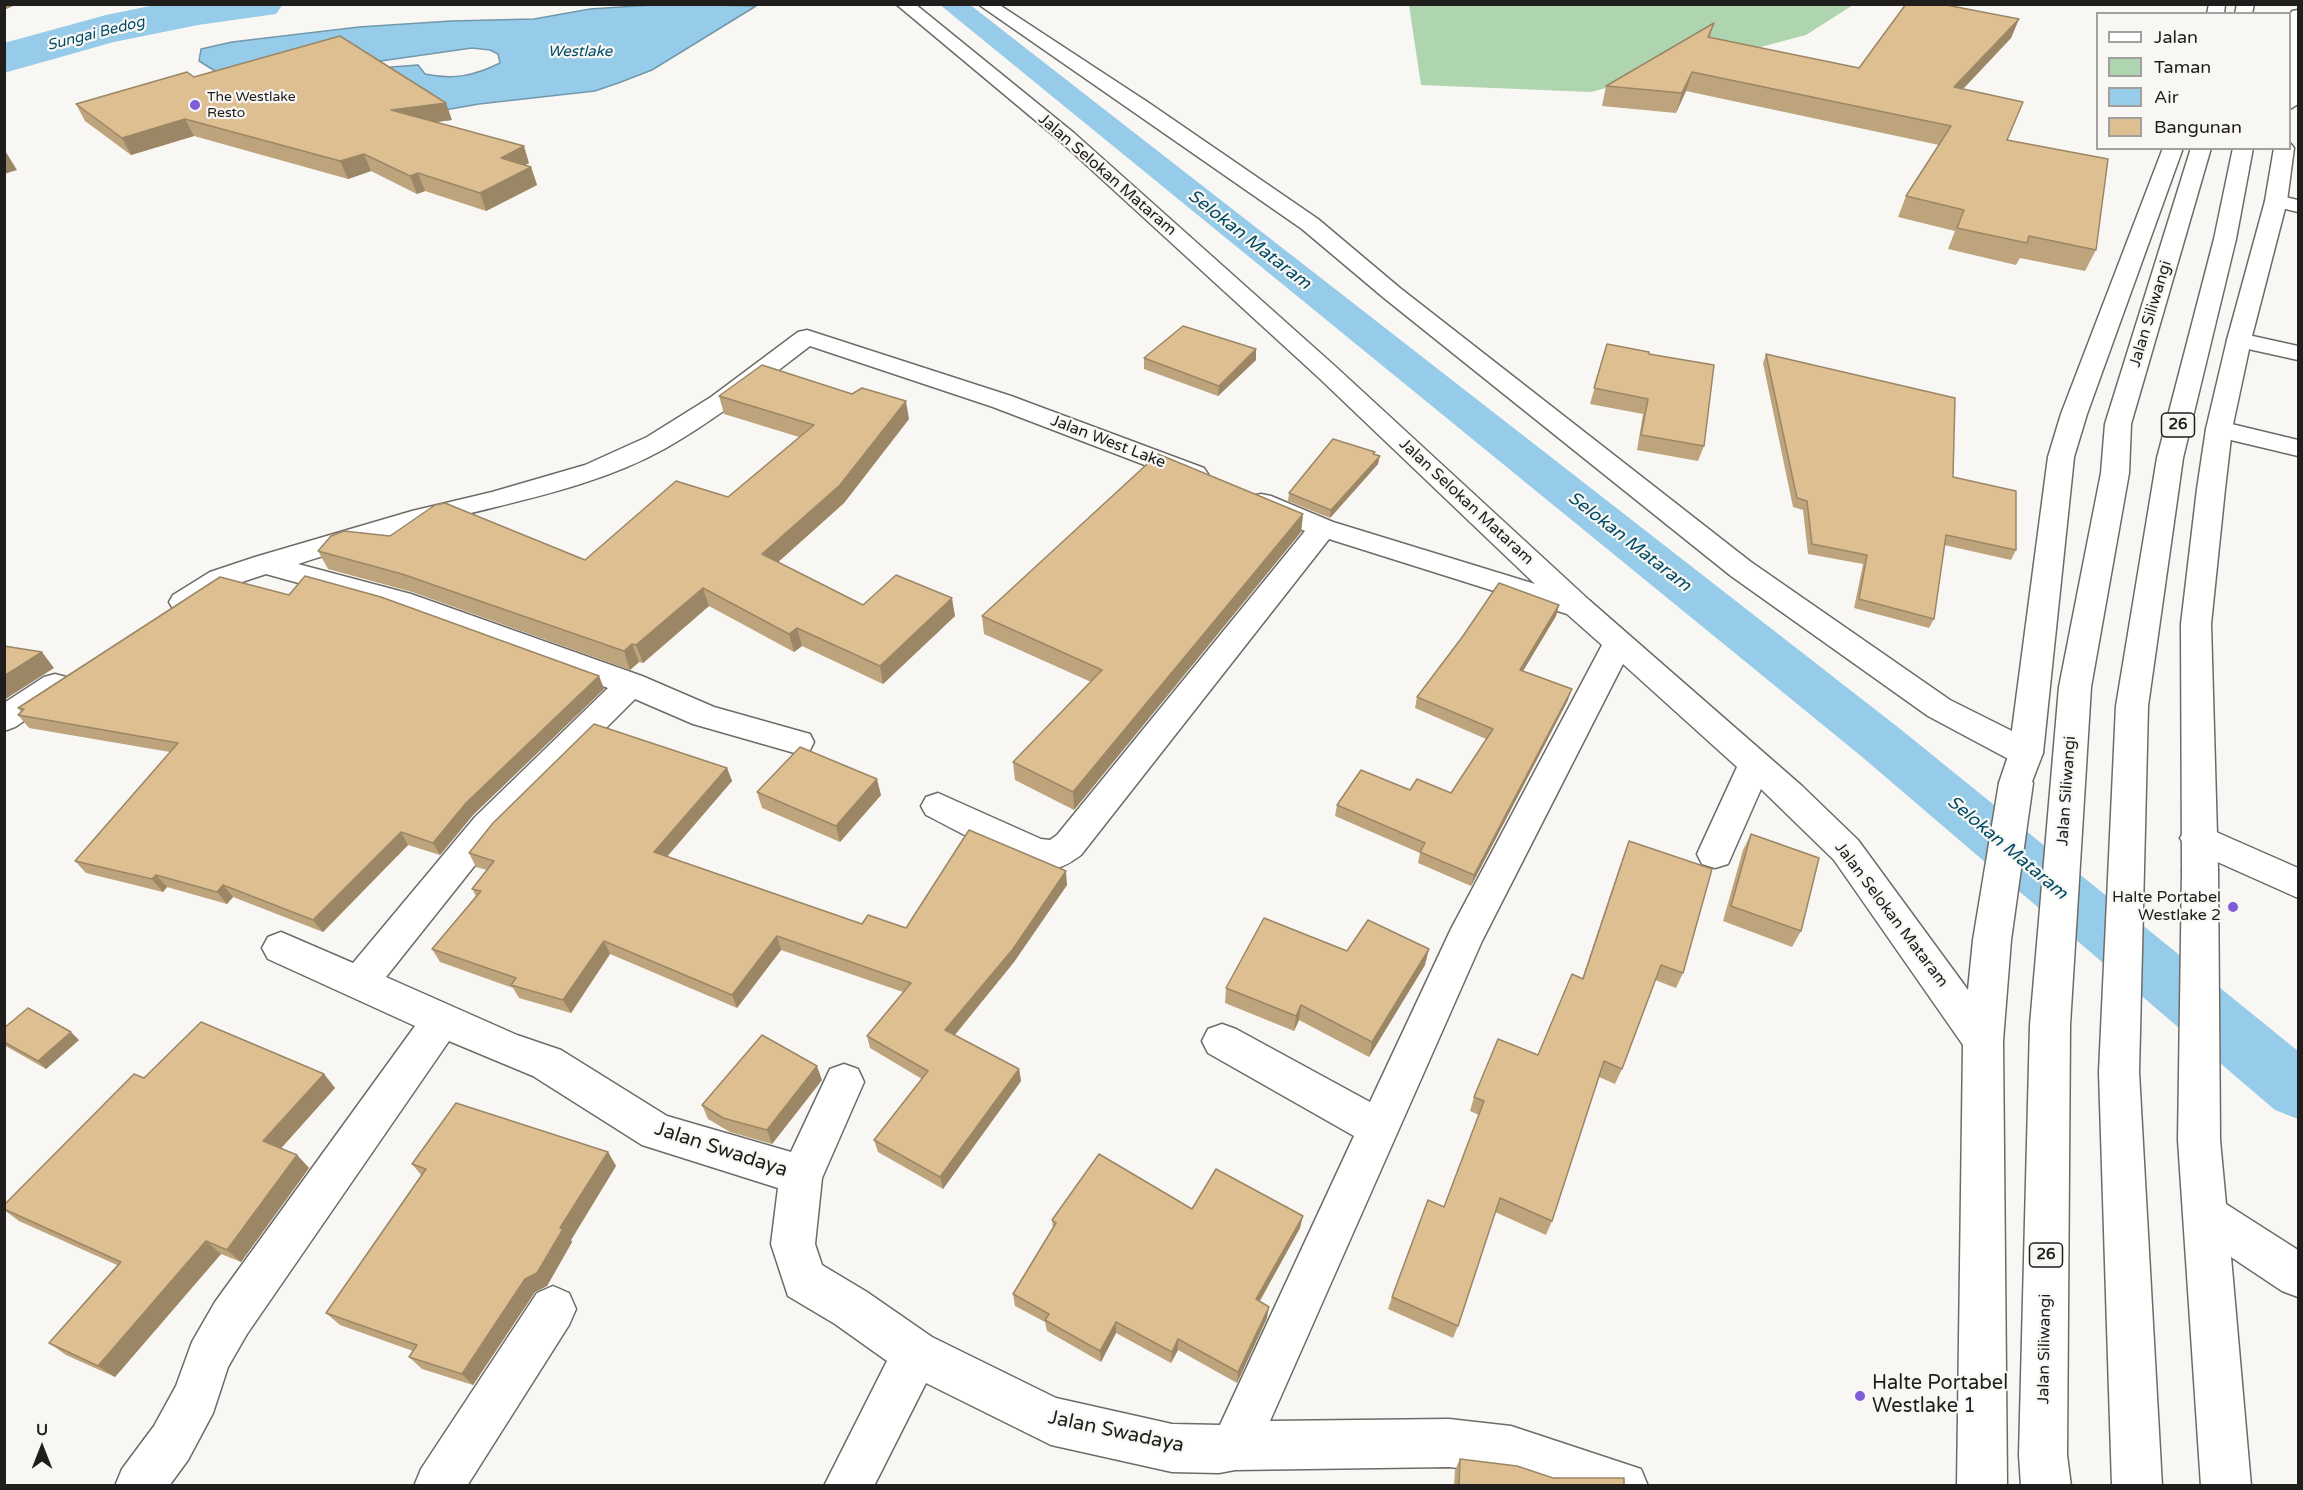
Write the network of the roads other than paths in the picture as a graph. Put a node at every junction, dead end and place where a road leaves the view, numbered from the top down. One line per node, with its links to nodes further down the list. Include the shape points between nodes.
1 (904, 4): 19 (main road, Jalan Selokan Mataram, via 1067,137 1327,372)
2 (986, 4): 27 (main road, via 1310,224 1741,569)
3 (2298, 15): 4 (main road)
4 (2297, 52): 5 (main road)
5 (2291, 90)
6 (2172, 150): 27 (main road, via 2061,457)
7 (2201, 150): 11 (main road, Jalan Siliwangi / 26)
8 (2242, 150): 11 (main road, Jalan Siliwangi / 26)
9 (2284, 150): 10 (main road)
10 (2287, 203): 13 (main road)
11 (2201, 234): 12 (main road, Jalan Siliwangi / 26); 12 (main road, Jalan Siliwangi / 26)
12 (2187, 283): 50 (main road, Jalan Siliwangi / 26, via 2118,424 2115,473 2075,687 2050,1025 2043,1455); 51 (main road, Jalan Siliwangi / 26, via 2170,458 2132,706 2120,1072)
13 (2240, 340): 14 (main road); 15 (main road)
14 (2298, 353)
15 (2219, 429): 16 (main road); 30 (main road, via 2196,624)
16 (2298, 448)
17 (1323, 528): 18 (main road, Jalan West Lake, via 1123,445 807,338 665,438 595,471); 19 (main road, Jalan West Lake); 28 (main road, via 1069,845 1056,854 1036,852)
18 (265, 564): 20 (main road, via 220,579); 23 (main road, via 400,602)
19 (1578, 607): 21 (main road, Jalan Selokan Mataram)
20 (161, 617)
21 (1618, 640): 26 (main road, Jalan Selokan Mataram); 38 (main road, via 1464,940)
22 (72, 674): 24 (main road)
23 (631, 684): 25 (main road, via 704,716); 33 (main road, via 487,826)
24 (4, 719)
25 (798, 742)
26 (1755, 763): 29 (main road); 36 (main road, Jalan Selokan Mataram, via 1846,850)
27 (2021, 768): 36 (main road, via 1992,940)
28 (938, 806)
29 (1715, 854)
30 (2199, 854): 31 (main road); 40 (main road, via 2199,1140)
31 (2298, 884)
32 (281, 948): 33 (main road, Jalan Swadaya)
33 (360, 983): 34 (main road, Jalan Swadaya)
34 (442, 1019): 39 (main road, Jalan Swadaya, via 547,1063 657,1132 778,1167); 45 (main road, via 231,1318 208,1358 196,1396 171,1443)
35 (1221, 1041): 38 (main road)
36 (1983, 1041): 49 (main road)
37 (844, 1082): 39 (main road)
38 (1379, 1129): 44 (main road)
39 (801, 1178): 43 (main road, Jalan Swadaya, via 793,1244 804,1280)
40 (2206, 1215): 41 (main road); 52 (main road)
41 (2298, 1275)
42 (553, 1309): 46 (main road)
43 (916, 1353): 44 (main road, Jalan Swadaya, via 1050,1421 1172,1448); 47 (main road)
44 (1235, 1446): 48 (main road, Jalan Swadaya, via 1449,1443 1511,1450)
45 (139, 1485)
46 (438, 1485)
47 (848, 1485)
48 (1624, 1485)
49 (1982, 1485)
50 (2046, 1485)
51 (2137, 1485)
52 (2226, 1485)

